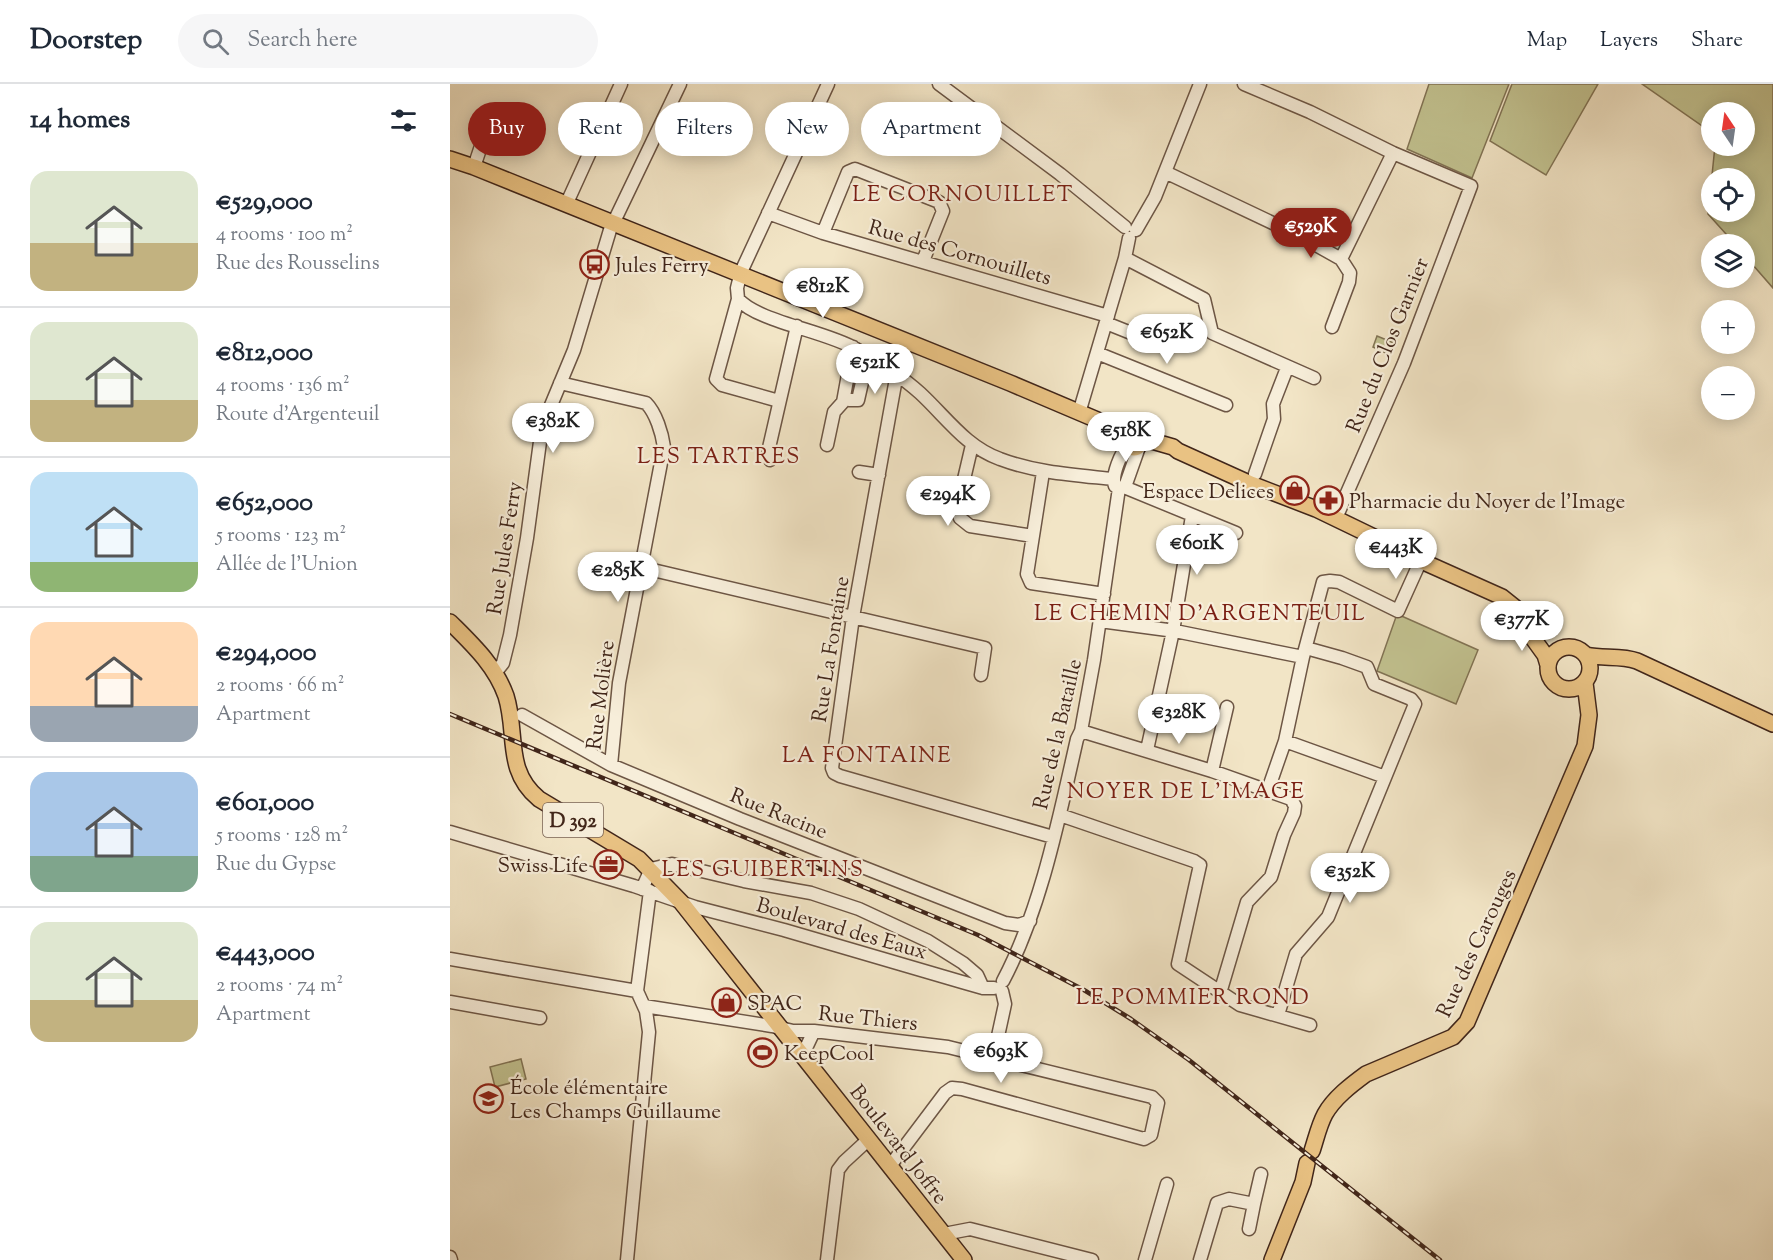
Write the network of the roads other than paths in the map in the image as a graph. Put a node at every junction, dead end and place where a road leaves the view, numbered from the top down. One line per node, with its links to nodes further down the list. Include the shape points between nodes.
1 (621, 84): 12 (street)
2 (680, 84): 14 (street, Rue Jules Ferry)
3 (828, 84): 13 (street)
4 (939, 84): 15 (street)
5 (1200, 84): 11 (street)
6 (1244, 84): 7 (street)
7 (1392, 153): 18 (street); 48 (street, Rue du Clos Garnier, via 1471,186 1404,363)
8 (478, 156): 10 (street)
9 (450, 159): 10 (main road)
10 (474, 167): 12 (main road)
11 (1165, 172): 15 (street, via 1155,196); 18 (street)
12 (566, 205): 14 (main road)
13 (768, 213): 16 (street, Rue des Cornouillets); 20 (street)
14 (613, 224): 20 (main road); 33 (street, Rue Jules Ferry, via 578,339)
15 (1130, 232): 17 (street)
16 (823, 233): 19 (street, Rue des Cornouillets); 19 (street, via 849,172 855,169 939,202 943,211)
17 (1125, 258): 22 (street); 30 (street, via 1204,298 1212,333)
18 (1341, 259): 24 (street, via 1350,273 1349,282)
19 (923, 261): 22 (street, Rue des Cornouillets)
20 (740, 275): 21 (street); 26 (main road)
21 (738, 299): 23 (street, via 754,312); 35 (street, via 716,379 722,385)
22 (1107, 319): 25 (street, Rue des Cornouillets); 28 (street)
23 (797, 326): 27 (street); 35 (street)
24 (1332, 327)
25 (1141, 337)
26 (907, 342): 31 (street, Rue La Fontaine); 37 (main road)
27 (854, 347): 29 (street); 39 (street, via 843,402 834,412)
28 (1097, 353): 36 (street); 37 (street)
29 (868, 356): 31 (street); 34 (street, via 858,400)
30 (1287, 368): 32 (street); 44 (street)
31 (897, 373): 40 (street); 45 (street, Rue La Fontaine)
32 (1314, 378)
33 (560, 383): 52 (street, Rue Molière, via 638,400 652,410 664,447); 64 (street, Rue Jules Ferry, via 541,433 510,635 503,663)
34 (849, 400)
35 (779, 401): 41 (street, via 768,452)
36 (1226, 405)
37 (1080, 413): 38 (main road)
38 (1134, 442): 46 (street, Rue de la Bataille, via 1124,448); 48 (main road, via 1145,449 1178,451)
39 (827, 445)
40 (972, 445): 43 (street, via 1000,459); 50 (street, via 957,509 960,518 970,526)
41 (770, 460)
42 (859, 472): 45 (street)
43 (1043, 472): 46 (street); 50 (street)
44 (1255, 474)
45 (879, 475): 54 (street, Rue La Fontaine)
46 (1119, 485): 47 (street); 53 (street, Rue de la Bataille)
47 (1192, 516): 49 (street); 58 (street)
48 (1336, 518): 51 (main road)
49 (1236, 533)
50 (1033, 536): 53 (street, via 1028,574 1031,583)
51 (1421, 560): 57 (main road, via 1510,601); 60 (street, via 1398,611 1334,581 1323,582)
52 (640, 567): 54 (street); 75 (street, Rue Molière, via 619,683)
53 (1104, 594): 55 (street, Rue de la Bataille)
54 (853, 617): 65 (street, via 985,648); 81 (street, Rue La Fontaine, via 832,763 834,773)
55 (1100, 621): 58 (street); 72 (street, Rue de la Bataille)
56 (450, 622): 64 (main road, Boulevard Joffre / D 392)
57 (1527, 627): 59 (main road); 63 (main road)
58 (1173, 631): 60 (street); 74 (street)
59 (1562, 649): 61 (main road, via 1574,648); 63 (main road)
60 (1304, 653): 73 (street); 77 (street, via 1342,658 1367,667 1374,684 1412,699 1414,704)
61 (1586, 655): 62 (main road); 66 (main road, via 1590,668)
62 (1635, 660): 66 (main road, via 1609,664); 71 (main road)
63 (1548, 665): 67 (main road, via 1552,681)
64 (495, 673): 82 (main road, Boulevard Joffre / D 392, via 509,708 515,764 528,788 539,800 628,850)
65 (981, 675)
66 (1587, 679): 67 (main road, via 1573,689); 70 (main road, Rue des Carouges)
67 (1566, 689): 70 (main road, via 1577,698)
68 (1227, 706): 76 (street)
69 (522, 715): 75 (street, Rue Racine)
70 (1588, 721): 112 (main road, Rue des Carouges, via 1585,746 1463,1028 1453,1037 1377,1069 1342,1094 1325,1115)
71 (1773, 724)
72 (1081, 731): 74 (street); 79 (street, Rue de la Bataille)
73 (1285, 741): 77 (street); 78 (street)
74 (1147, 750): 76 (street)
75 (611, 765): 85 (street, Rue Racine, via 1005,923 1019,925)
76 (1212, 771): 78 (street)
77 (1385, 777): 92 (street, via 1328,917 1296,954)
78 (1268, 790): 89 (street, via 1291,799 1294,813 1270,877 1247,902)
79 (1060, 815): 81 (street, Rue de la Bataille); 89 (street, via 1200,865 1178,964)
80 (450, 832): 83 (street, Boulevard des Eaux)
81 (1053, 837): 85 (street, Rue de la Bataille)
82 (651, 869): 83 (street); 84 (main road, Boulevard Joffre / D 392); 87 (street, via 672,864 831,898 928,941)
83 (646, 890): 84 (street, Boulevard des Eaux); 88 (street)
84 (681, 902): 87 (street, Boulevard des Eaux); 95 (main road, Boulevard Joffre / D 392)
85 (1030, 921): 87 (street, Rue de la Bataille)
86 (450, 959): 88 (street)
87 (996, 987): 98 (street, Rue de la Bataille, via 1005,1004)
88 (637, 991): 91 (street)
89 (1220, 993): 92 (street, via 1240,1005)
90 (450, 1002): 93 (street)
91 (644, 1006): 95 (street, Rue Thiers); 106 (street, via 649,1032)
92 (1278, 1016): 94 (street)
93 (540, 1018)
94 (1311, 1025)
95 (782, 1029): 96 (street, Rue Thiers); 97 (main road, Boulevard Joffre / D 392)
96 (814, 1031): 97 (street); 98 (street, Rue Thiers, via 948,1047)
97 (805, 1059): 99 (main road, Boulevard Joffre / D 392)
98 (993, 1059): 100 (street, Rue Thiers, via 1152,1097 1158,1103 1152,1136 1144,1139 952,1088)
99 (869, 1139): 100 (main road, Boulevard Joffre / D 392); 107 (street, via 838,1170)
100 (890, 1166): 105 (main road, Boulevard Joffre / D 392)
101 (1261, 1174): 103 (street)
102 (1167, 1184): 110 (street)
103 (1254, 1204): 104 (street); 111 (street, via 1229,1199 1217,1203)
104 (1249, 1229)
105 (944, 1234): 108 (main road, Boulevard Joffre / D 392); 109 (street, via 970,1228)
106 (627, 1260)
107 (827, 1260)
108 (964, 1260)
109 (1092, 1260)
110 (1145, 1260)
111 (1200, 1260)
112 (1272, 1260)

